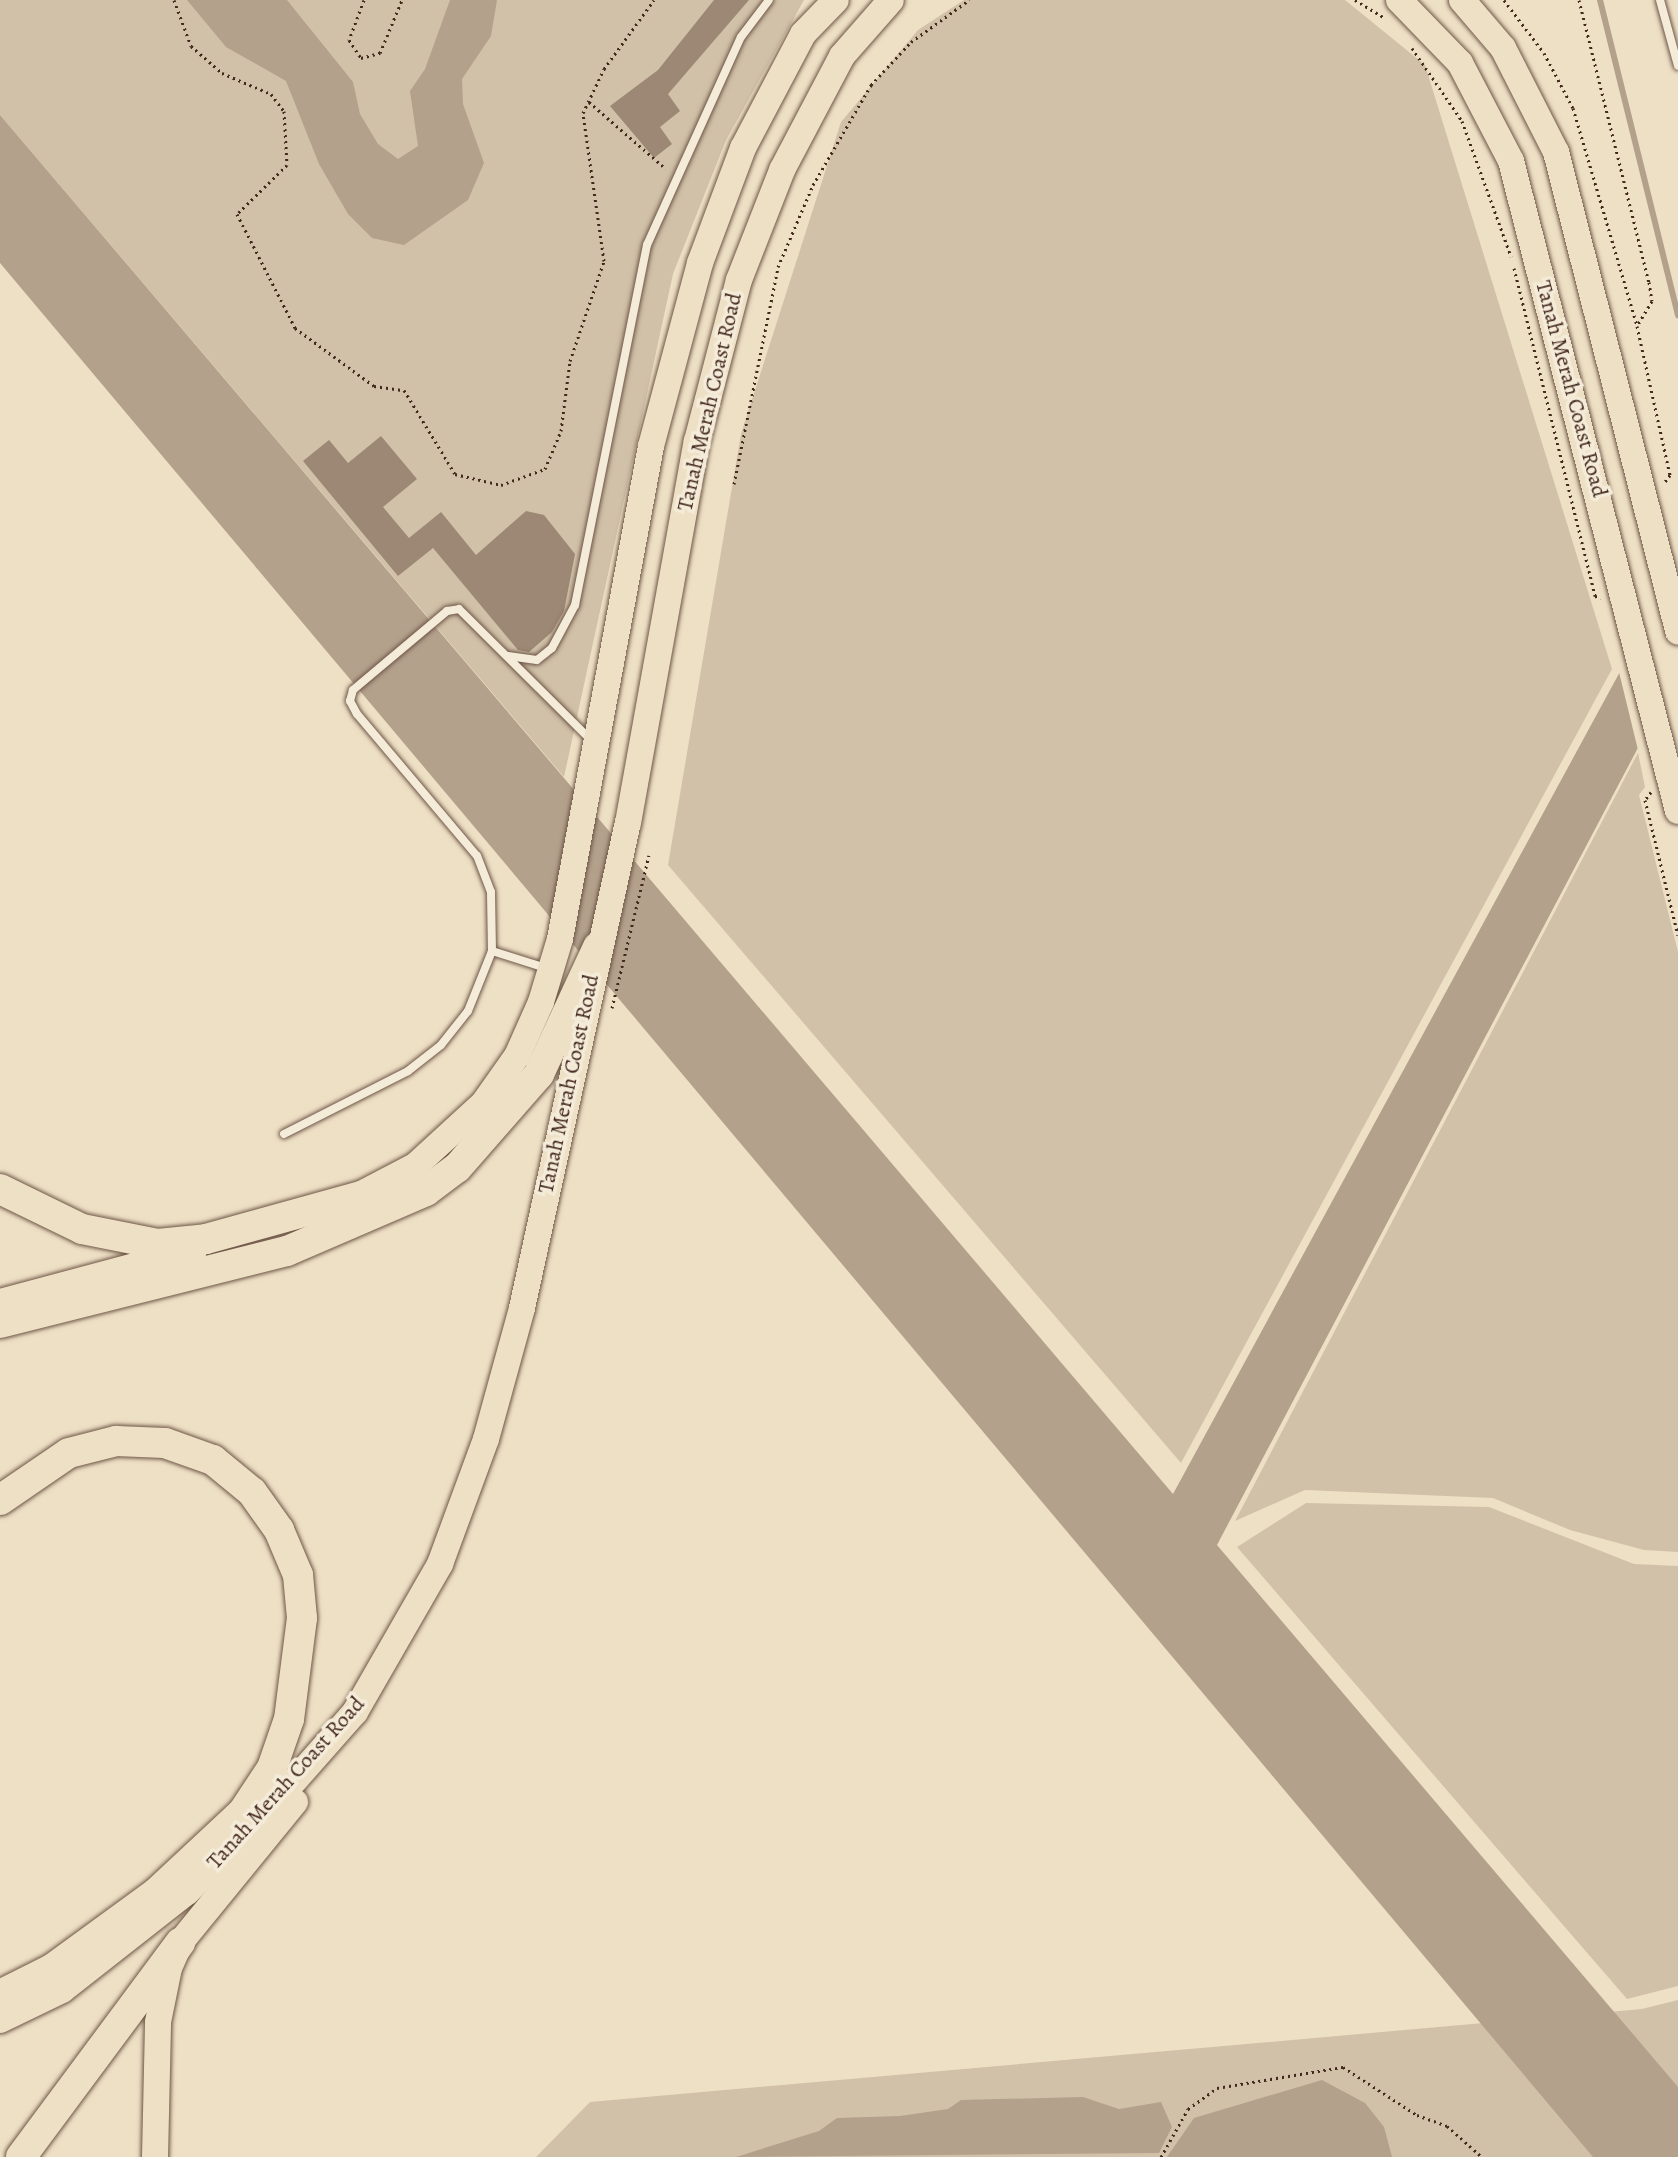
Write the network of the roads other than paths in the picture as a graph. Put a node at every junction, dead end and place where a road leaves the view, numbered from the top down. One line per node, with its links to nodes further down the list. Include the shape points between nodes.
1 (769, 0): 13 (lane, via 741,37 676,176 633,296 575,605 552,648 537,660)
2 (819, 0): 8 (lane)
3 (836, 0): 8 (main road, Tanah Merah Coast Road)
4 (891, 0): 10 (main road, Tanah Merah Coast Road, via 842,56 782,170 739,280)
5 (1462, 0): 12 (main road, Tanah Merah Coast Road, via 1503,48 1556,152)
6 (1660, 0): 9 (lane)
7 (1393, 10): 15 (main road, Tanah Merah Coast Road, via 1460,63 1511,161)
8 (803, 34): 11 (main road, Tanah Merah Coast Road, via 743,148 706,248)
9 (1678, 66)
10 (697, 441): 11 (main road, via 677,433); 16 (main road, Tanah Merah Coast Road, via 628,823)
11 (651, 446): 14 (main road, Tanah Merah Coast Road)
12 (1678, 632)
13 (507, 656): 14 (lane); 17 (lane, via 471,614 447,611 353,690 350,701 477,856 491,892)
14 (598, 747): 18 (main road, Tanah Merah Coast Road)
15 (1678, 811)
16 (598, 947): 23 (highway, via 539,1074 457,1168 426,1191 287,1251); 25 (main road, Tanah Merah Coast Road, via 522,1308 486,1439 440,1564)
17 (492, 951): 18 (lane); 19 (lane, via 468,1011 441,1045 408,1071)
18 (551, 970): 21 (main road, Tanah Merah Coast Road, via 517,1056 483,1104 415,1166)
19 (284, 1134)
20 (0, 1189): 21 (highway, via 82,1229 158,1244 206,1239)
21 (361, 1196): 22 (main road, Tanah Merah Coast Road, via 288,1225)
22 (0, 1302)
23 (0, 1323)
24 (0, 1500): 27 (highway, via 69,1453 116,1441 165,1443 213,1460 252,1492 279,1530 298,1575 302,1618 289,1719 272,1768 243,1812 156,1893 52,1969)
25 (355, 1712): 26 (main road, via 286,1815); 28 (main road, Tanah Merah Coast Road, via 187,1892 62,1990)
26 (180, 1943): 29 (highway); 30 (main road, via 161,1994)
27 (0, 1995)
28 (0, 2020)
29 (21, 2157)
30 (155, 2157)

